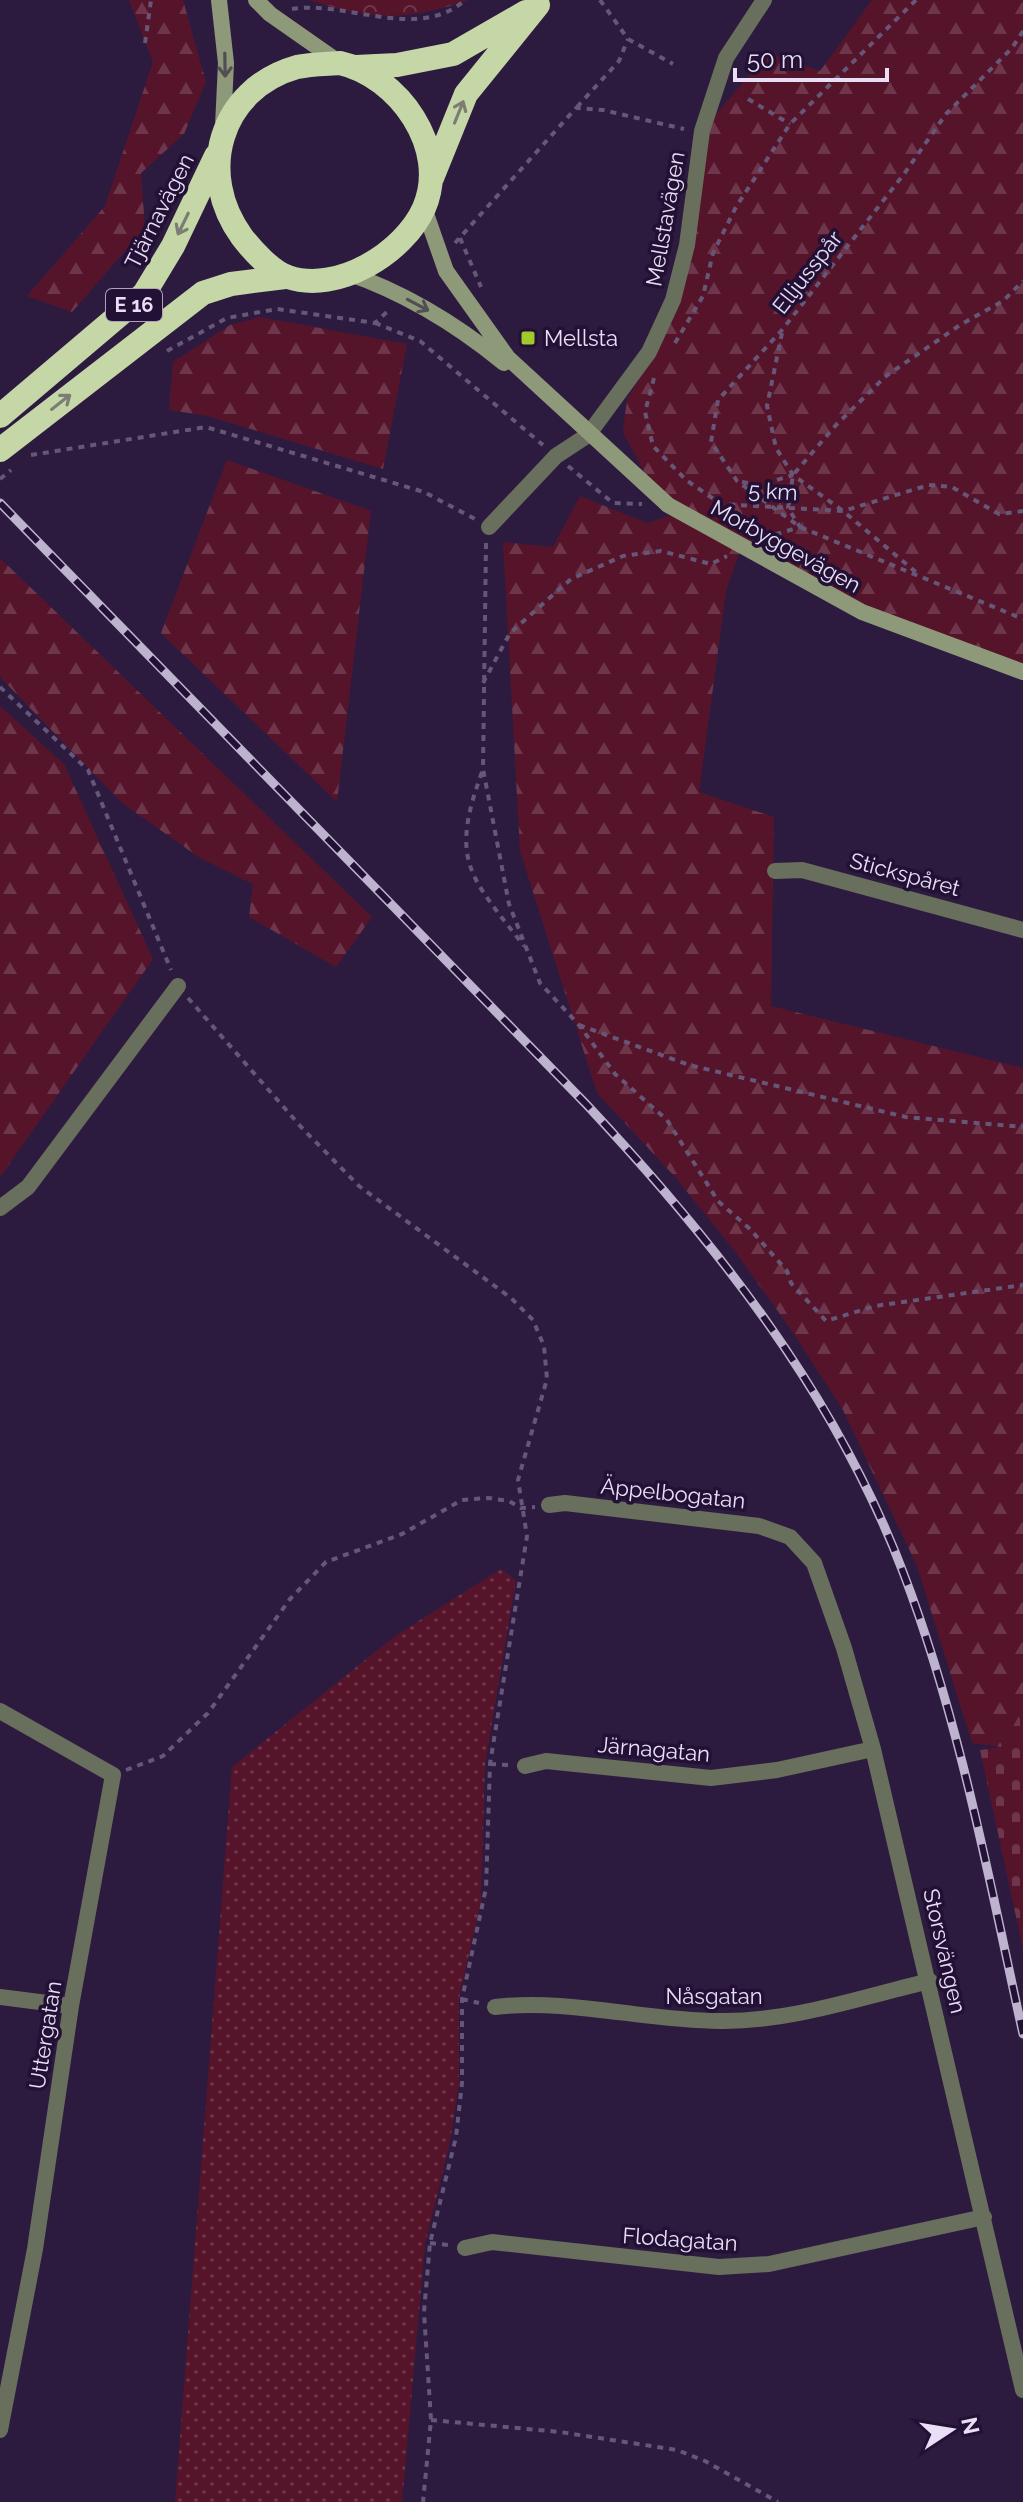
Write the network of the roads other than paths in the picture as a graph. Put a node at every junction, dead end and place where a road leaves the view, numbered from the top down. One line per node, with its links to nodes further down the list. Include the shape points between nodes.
1 (219, 0): 6 (street, one-way to 6, via 226,63)
2 (256, 0): 5 (street)
3 (764, 0): 13 (street, Mellstavägen, via 726,58 702,131 687,245 673,300 649,352)
4 (542, 3): 5 (highway, E 16, via 453,54 397,65); 7 (highway, E 16, one-way to 4, via 466,94)
5 (348, 65): 6 (highway, E 16, via 299,67 278,76 243,102); 7 (highway, E 16, via 384,84 408,108 423,139)
6 (220, 142): 10 (highway, via 222,193 235,227); 12 (highway, Tjärnavägen / E 16, one-way to 12, via 173,246 144,294)
7 (429, 184): 8 (highway, E 16)
8 (424, 208): 9 (highway, E 16, via 391,251); 11 (street, Morbyggevägen, via 446,271 468,305 508,358)
9 (347, 273): 10 (highway, E 16, via 315,280); 11 (street, Morbyggevägen, one-way to 11, via 459,327)
10 (285, 277): 14 (highway, E 16, one-way to 10, via 203,293)
11 (558, 407): 13 (street, Morbyggevägen)
12 (0, 416)
13 (588, 435): 15 (street, via 556,456); 16 (street, Morbyggevägen, via 668,505 741,548 862,612)
14 (0, 450)
15 (489, 527)
16 (1023, 672)
17 (775, 871): 18 (street, Stickspåret, via 802,870)
18 (1023, 930)
19 (178, 986): 20 (street, via 28,1187)
20 (0, 1208)
21 (549, 1505): 22 (street, Äppelbogatan, via 759,1526)
22 (790, 1537): 24 (street, Storsvängen, via 814,1563)
23 (0, 1711): 28 (street, Uttergatan, via 113,1775)
24 (873, 1749): 25 (street, Järnagatan, via 711,1778 546,1761); 26 (street, Storsvängen)
25 (525, 1766)
26 (930, 1981): 29 (street, Nåsgatan, via 778,2017 723,2022 529,2002); 30 (street, Storsvängen)
27 (0, 1997): 28 (street)
28 (71, 2006): 33 (street, Uttergatan, via 35,2249)
29 (495, 2007)
30 (984, 2217): 31 (street, Flodagatan, via 769,2264 732,2267 492,2242); 32 (street, Storsvängen)
31 (465, 2248)
32 (1023, 2390)
33 (0, 2430)

